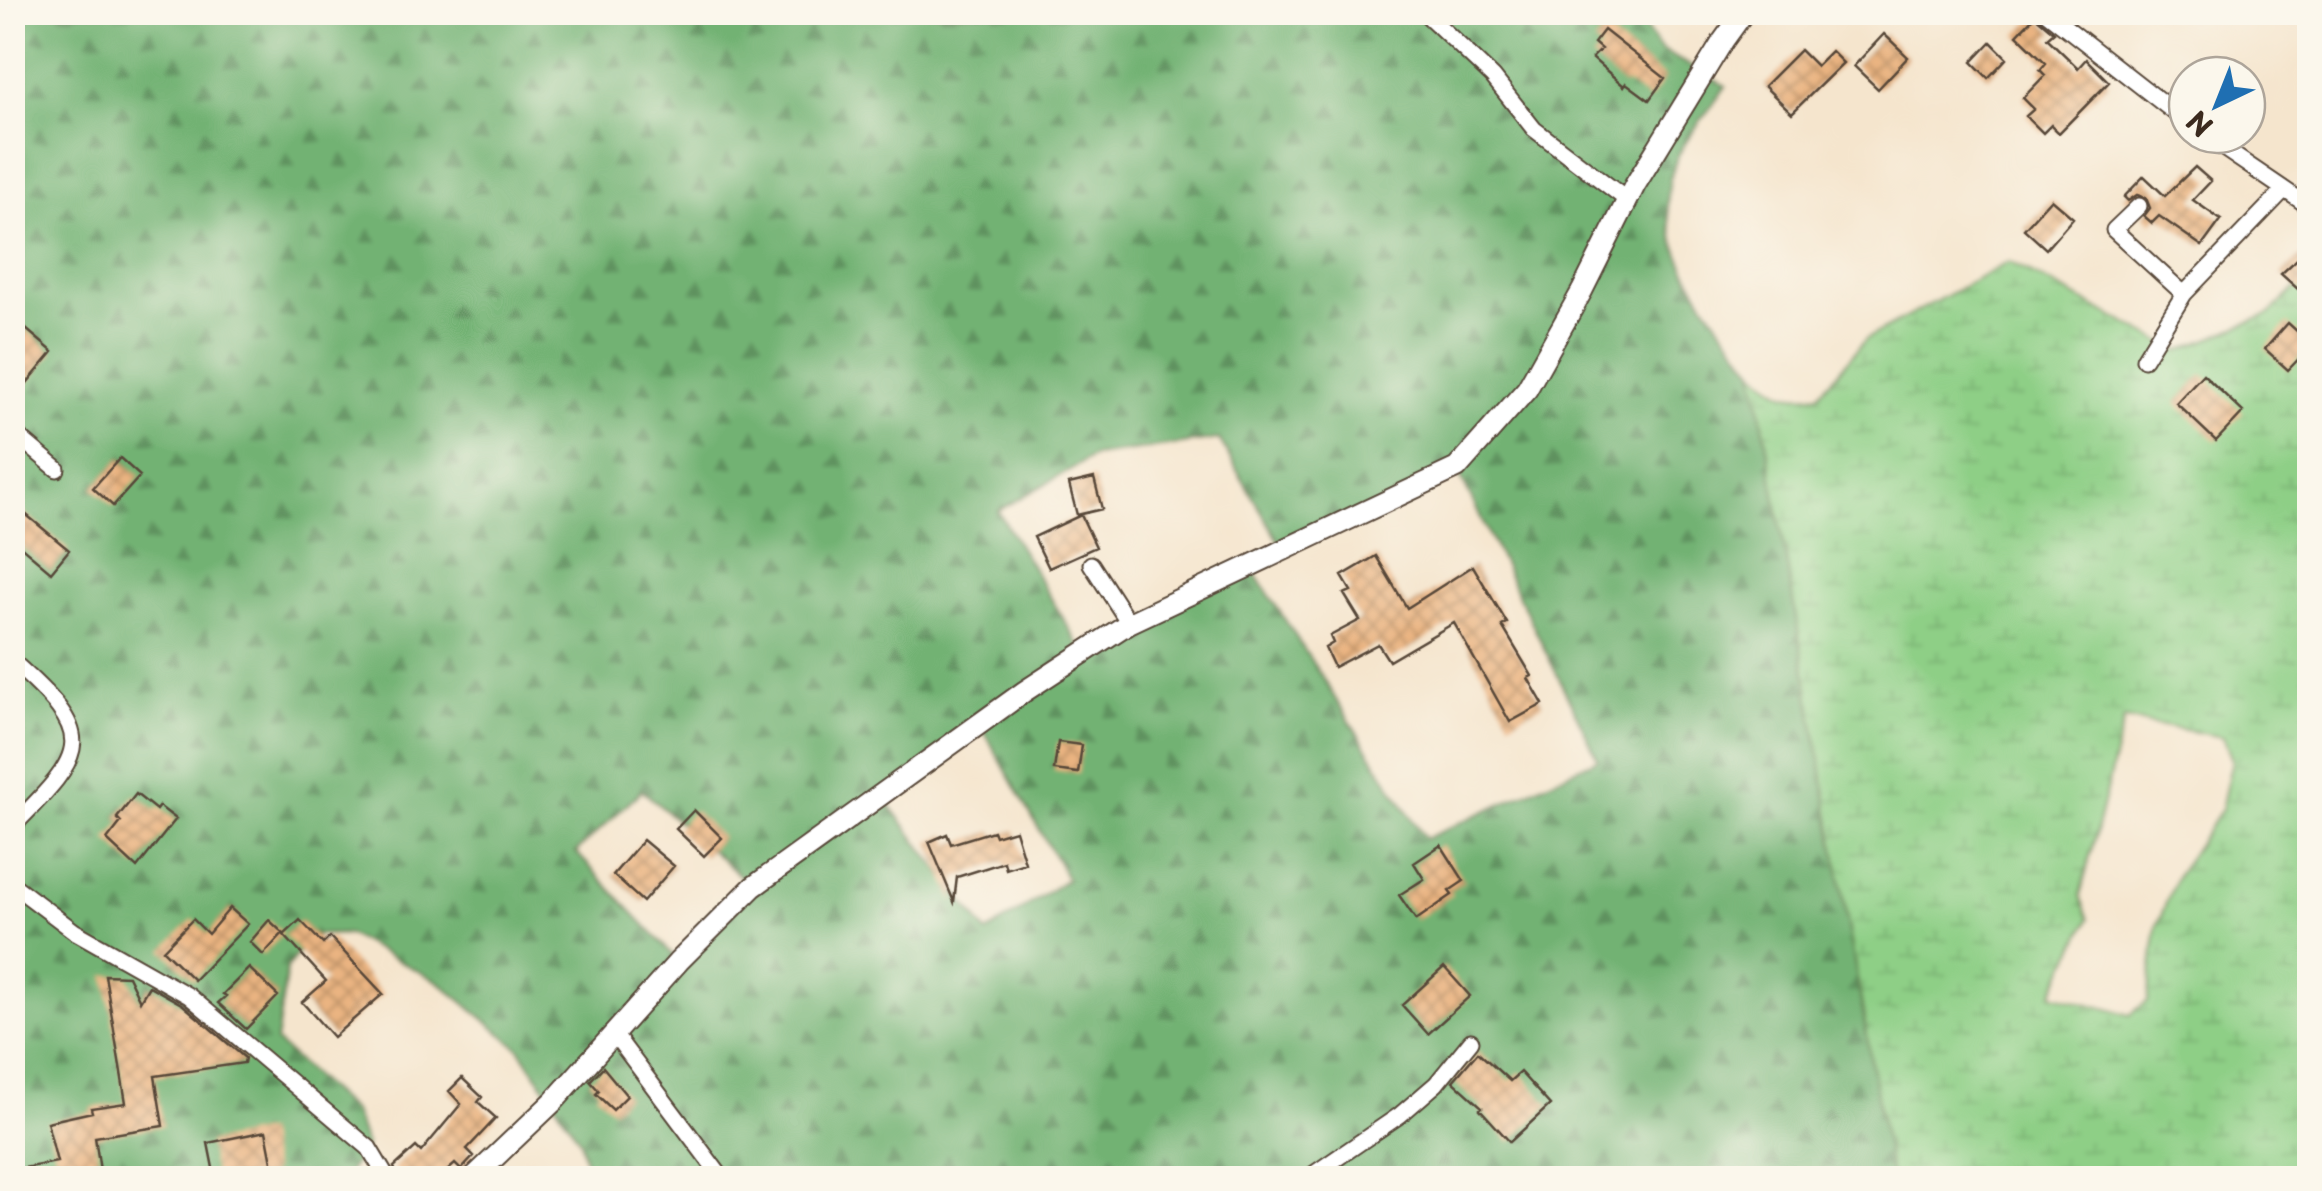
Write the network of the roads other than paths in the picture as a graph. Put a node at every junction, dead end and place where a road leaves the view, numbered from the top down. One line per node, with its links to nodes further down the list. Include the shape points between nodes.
1 (1424, 12): 7 (street, via 1494,77 1534,130)
2 (1744, 12): 7 (street)
3 (2046, 12): 4 (street)
4 (2167, 106)
5 (2233, 155): 6 (street)
6 (2283, 190): 9 (street); 10 (street)
7 (1627, 200): 15 (street, via 1528,389 1457,468)
8 (2139, 206): 10 (street, via 2114,230)
9 (2310, 207)
10 (2184, 294): 11 (street)
11 (2144, 359)
12 (12, 431): 13 (street)
13 (57, 470)
14 (1091, 564): 15 (street)
15 (1129, 624): 19 (street, via 752,887)
16 (12, 661): 17 (street, via 74,728 74,753 52,788)
17 (12, 828)
18 (12, 884): 21 (street, via 74,931 189,996 370,1148)
19 (614, 1034): 22 (street); 23 (street)
20 (1471, 1041): 24 (street, via 1400,1115)
21 (387, 1178)
22 (473, 1178)
23 (722, 1178)
24 (1308, 1178)

